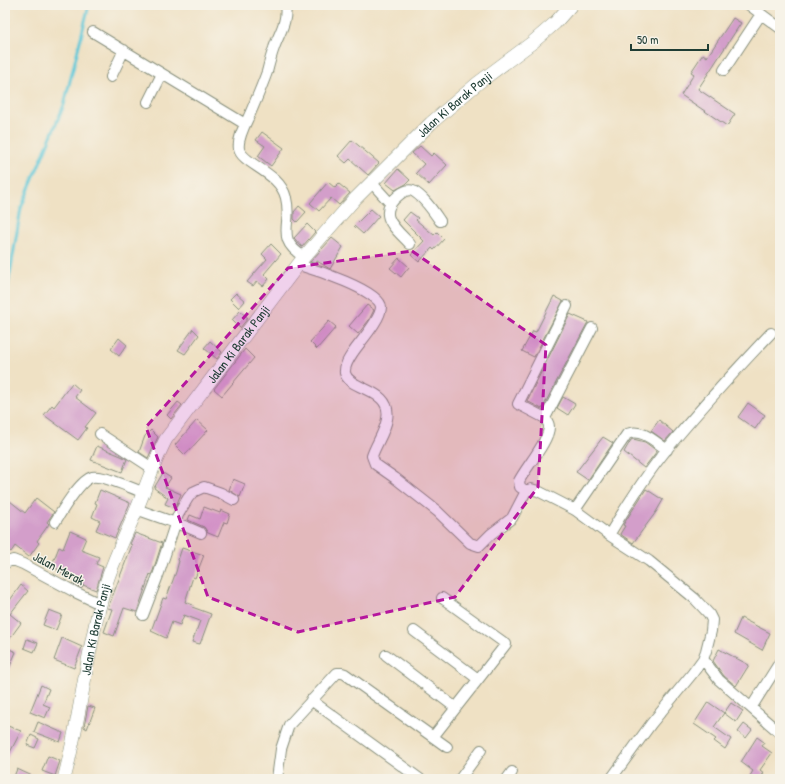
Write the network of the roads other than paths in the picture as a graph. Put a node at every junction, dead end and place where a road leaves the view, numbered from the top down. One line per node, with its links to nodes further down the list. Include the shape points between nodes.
1 (285, 5): 12 (street, via 286,18)
2 (570, 5): 13 (street, Jalan Ki Barak Panji, via 555,23 533,42 454,102)
3 (749, 5): 4 (street)
4 (761, 14): 5 (street); 8 (street)
5 (780, 28)
6 (93, 32): 7 (street)
7 (124, 50): 9 (street); 10 (street)
8 (724, 70)
9 (162, 74): 11 (street); 12 (street)
10 (111, 76)
11 (148, 102)
12 (246, 124): 17 (street, via 240,138 239,150 244,157 278,182 282,189 288,210 288,242)
13 (371, 182): 14 (street); 17 (street, Jalan Ki Barak Panji)
14 (390, 203): 15 (street, via 409,190 421,198); 16 (street, via 388,216)
15 (440, 221)
16 (410, 244)
17 (301, 261): 24 (street, Jalan Ki Barak Panji, via 171,432); 26 (street, via 347,282 380,304 381,309 376,321 345,367 347,377 374,393 385,404 387,410 387,420 372,456 375,464 437,511 475,546 479,546 512,518)
18 (567, 306): 21 (street, via 518,404)
19 (592, 328): 21 (street)
20 (771, 333): 23 (street)
21 (545, 418): 26 (street, via 549,428 547,435 519,481)
22 (100, 434): 24 (street)
23 (667, 450): 29 (street, via 639,432 627,434); 33 (street, via 631,499)
24 (152, 468): 25 (street, Jalan Ki Barak Panji)
25 (143, 492): 28 (street, Jalan Ki Barak Panji); 30 (street, via 102,478 92,478 74,493)
26 (526, 492): 29 (street, via 531,489 538,491)
27 (234, 500): 31 (street, via 204,487 193,492 188,498)
28 (136, 509): 31 (street); 37 (street, Jalan Ki Barak Panji)
29 (576, 510): 33 (street)
30 (55, 522)
31 (175, 523): 32 (street); 38 (street)
32 (201, 533)
33 (609, 535): 41 (street, via 649,561 694,598 709,614 712,620 711,631)
34 (5, 553): 35 (street, Jalan Merak)
35 (9, 562): 37 (street, Jalan Merak, via 23,564)
36 (442, 598): 43 (street, via 506,644)
37 (100, 604): 51 (street, Jalan Ki Barak Panji)
38 (143, 615)
39 (414, 631): 43 (street)
40 (386, 656): 45 (street)
41 (703, 659): 46 (street, via 719,680); 55 (street)
42 (780, 662): 46 (street)
43 (478, 679): 45 (street)
44 (311, 700): 48 (street, via 333,676 342,673); 52 (street, via 289,725 281,748); 53 (street)
45 (456, 708): 48 (street)
46 (751, 708): 47 (street)
47 (780, 734)
48 (433, 737): 49 (street)
49 (447, 747)
50 (481, 750): 54 (street)
51 (64, 779)
52 (277, 779)
53 (420, 779)
54 (460, 779)
55 (611, 779)

